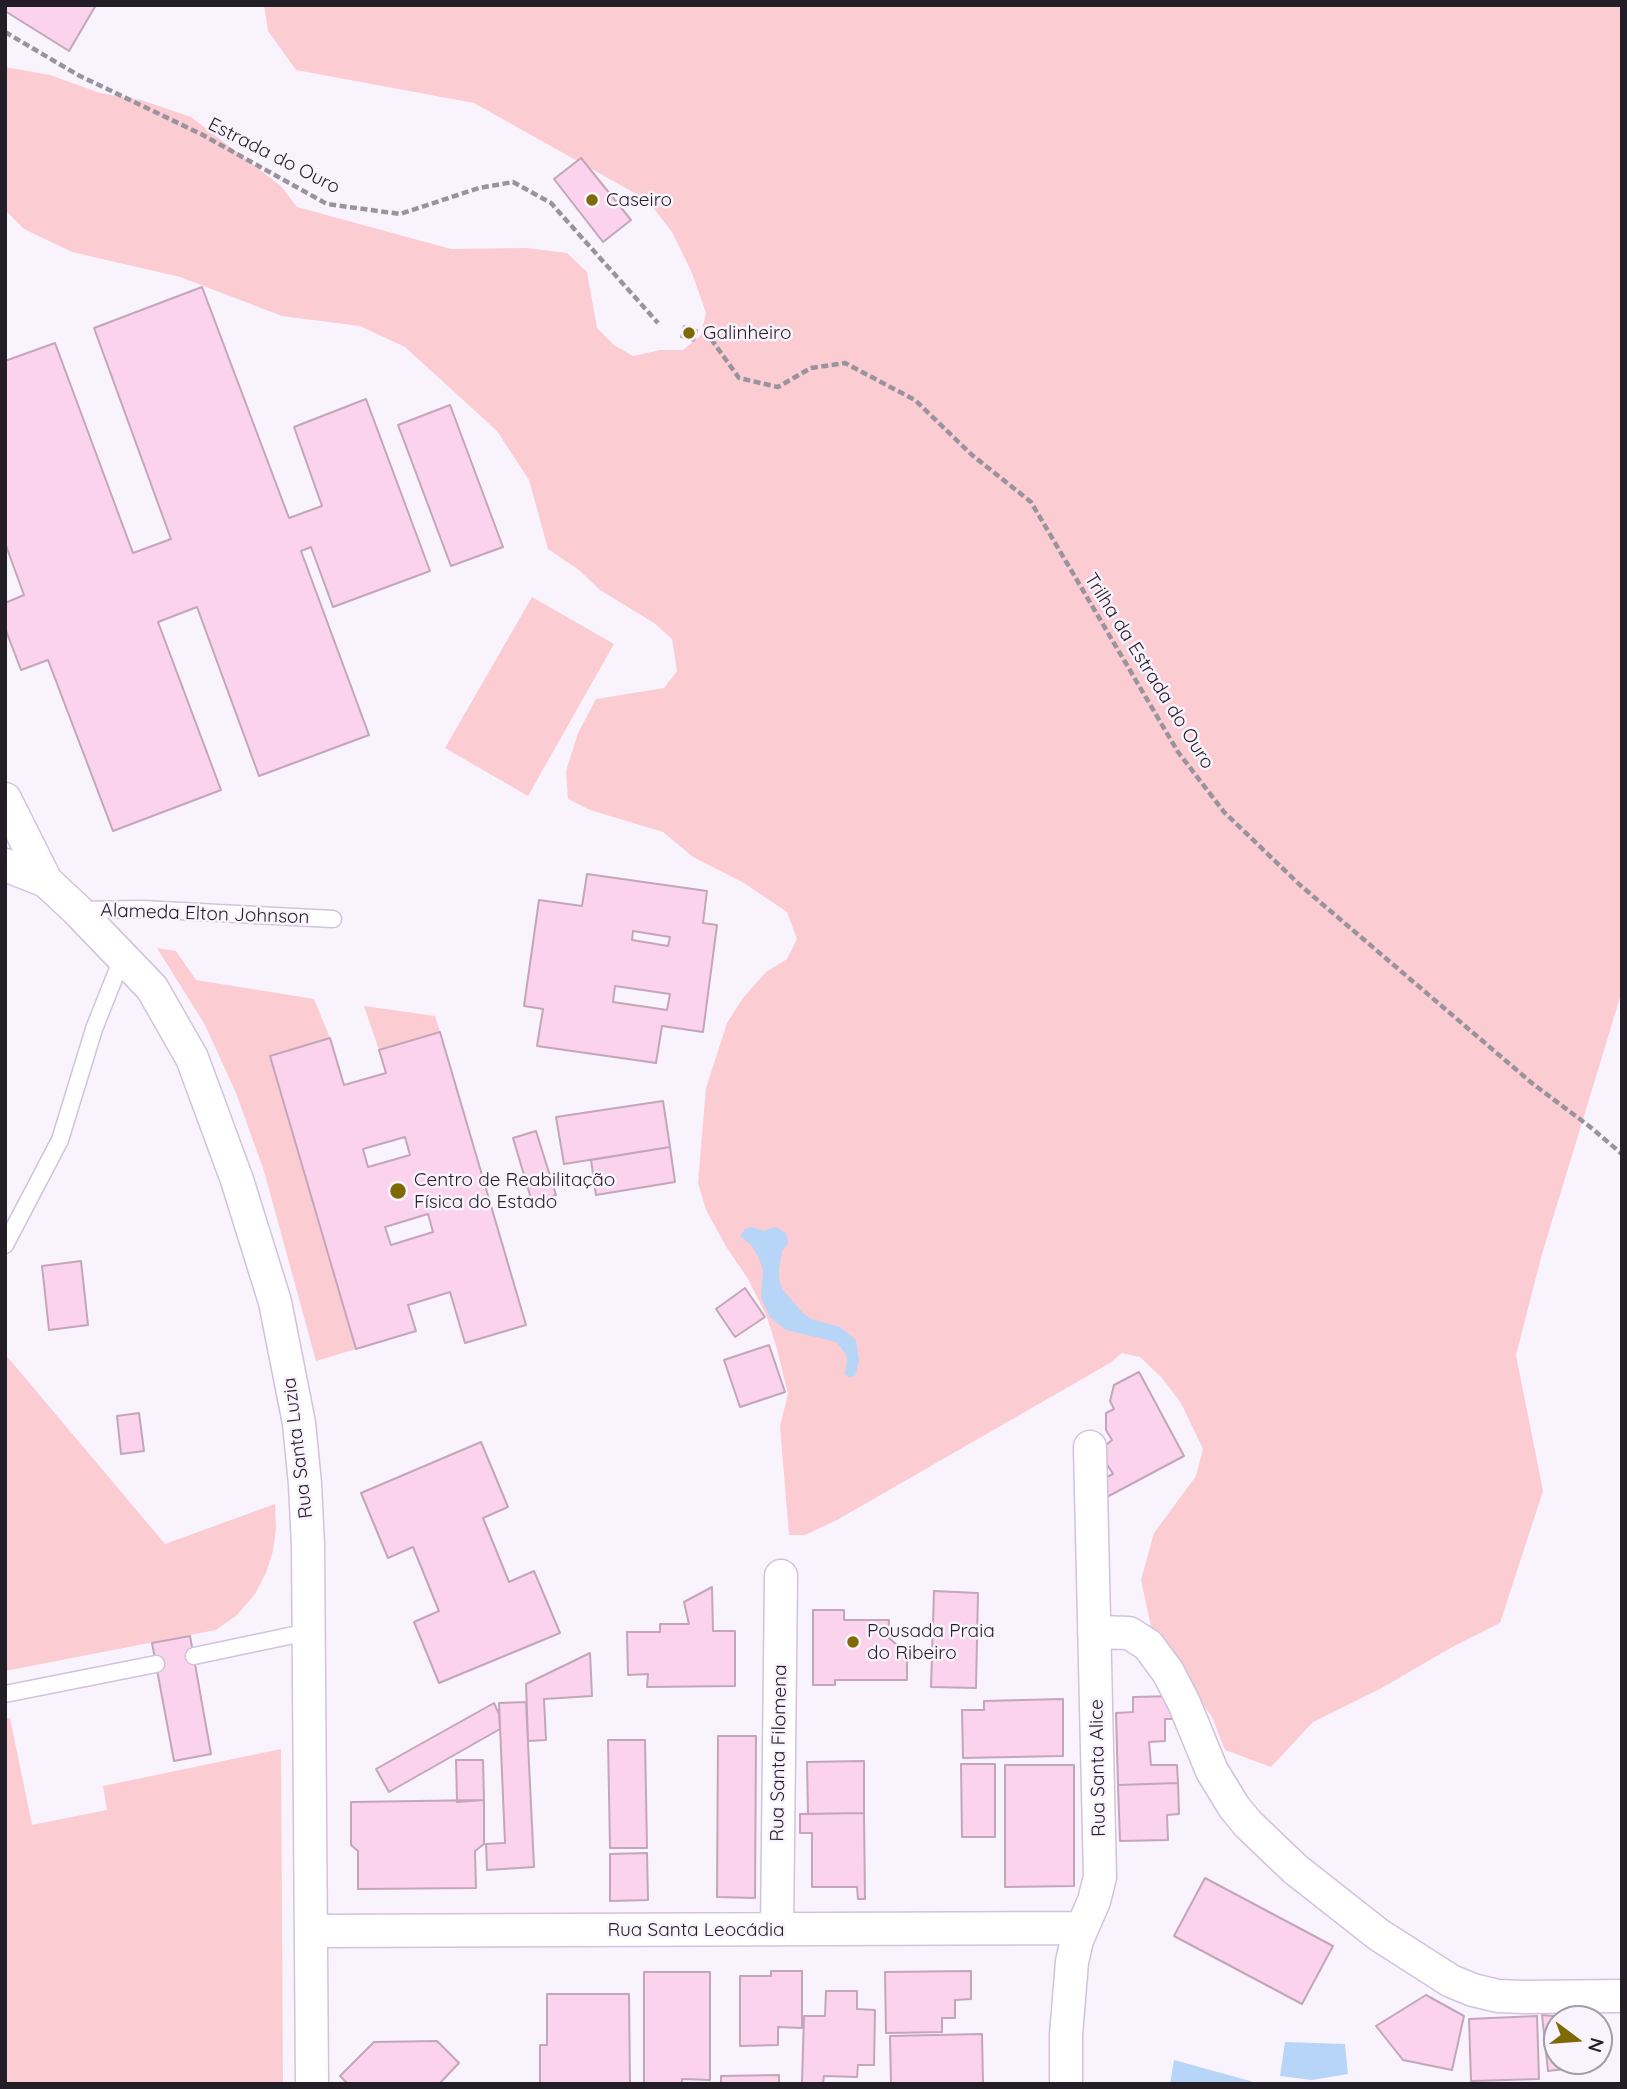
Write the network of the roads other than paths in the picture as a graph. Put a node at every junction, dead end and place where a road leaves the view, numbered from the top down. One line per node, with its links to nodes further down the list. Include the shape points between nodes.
1 (5, 799): 3 (street)
2 (5, 865): 3 (street)
3 (46, 881): 4 (street, Rua Santa Luzia)
4 (77, 910): 5 (lane, Alameda Elton Johnson); 6 (street, Rua Santa Luzia)
5 (333, 919)
6 (123, 956): 7 (lane, via 93,1029 60,1140); 10 (street, Rua Santa Luzia, via 152,988 192,1058 275,1302 304,1472)
7 (5, 1245)
8 (1090, 1447): 11 (street, Rua Santa Alice)
9 (780, 1576): 16 (street, Rua Santa Filomena)
10 (308, 1632): 12 (lane); 17 (street, Rua Santa Luzia)
11 (1094, 1632): 15 (street, Rua Santa Alice, via 1100,1877); 18 (street, via 1129,1633 1148,1645 1168,1672 1212,1771 1234,1807 1295,1870 1379,1935 1473,1990 1498,1996)
12 (194, 1656)
13 (156, 1664): 14 (lane)
14 (5, 1694)
15 (1082, 1928): 16 (street, Rua Santa Leocádia); 20 (street, Rua Santa Alice, via 1072,1962)
16 (777, 1929): 17 (street, Rua Santa Leocádia)
17 (311, 1931): 19 (street, Rua Santa Luzia)
18 (1622, 1996)
19 (312, 2084)
20 (1066, 2084)

